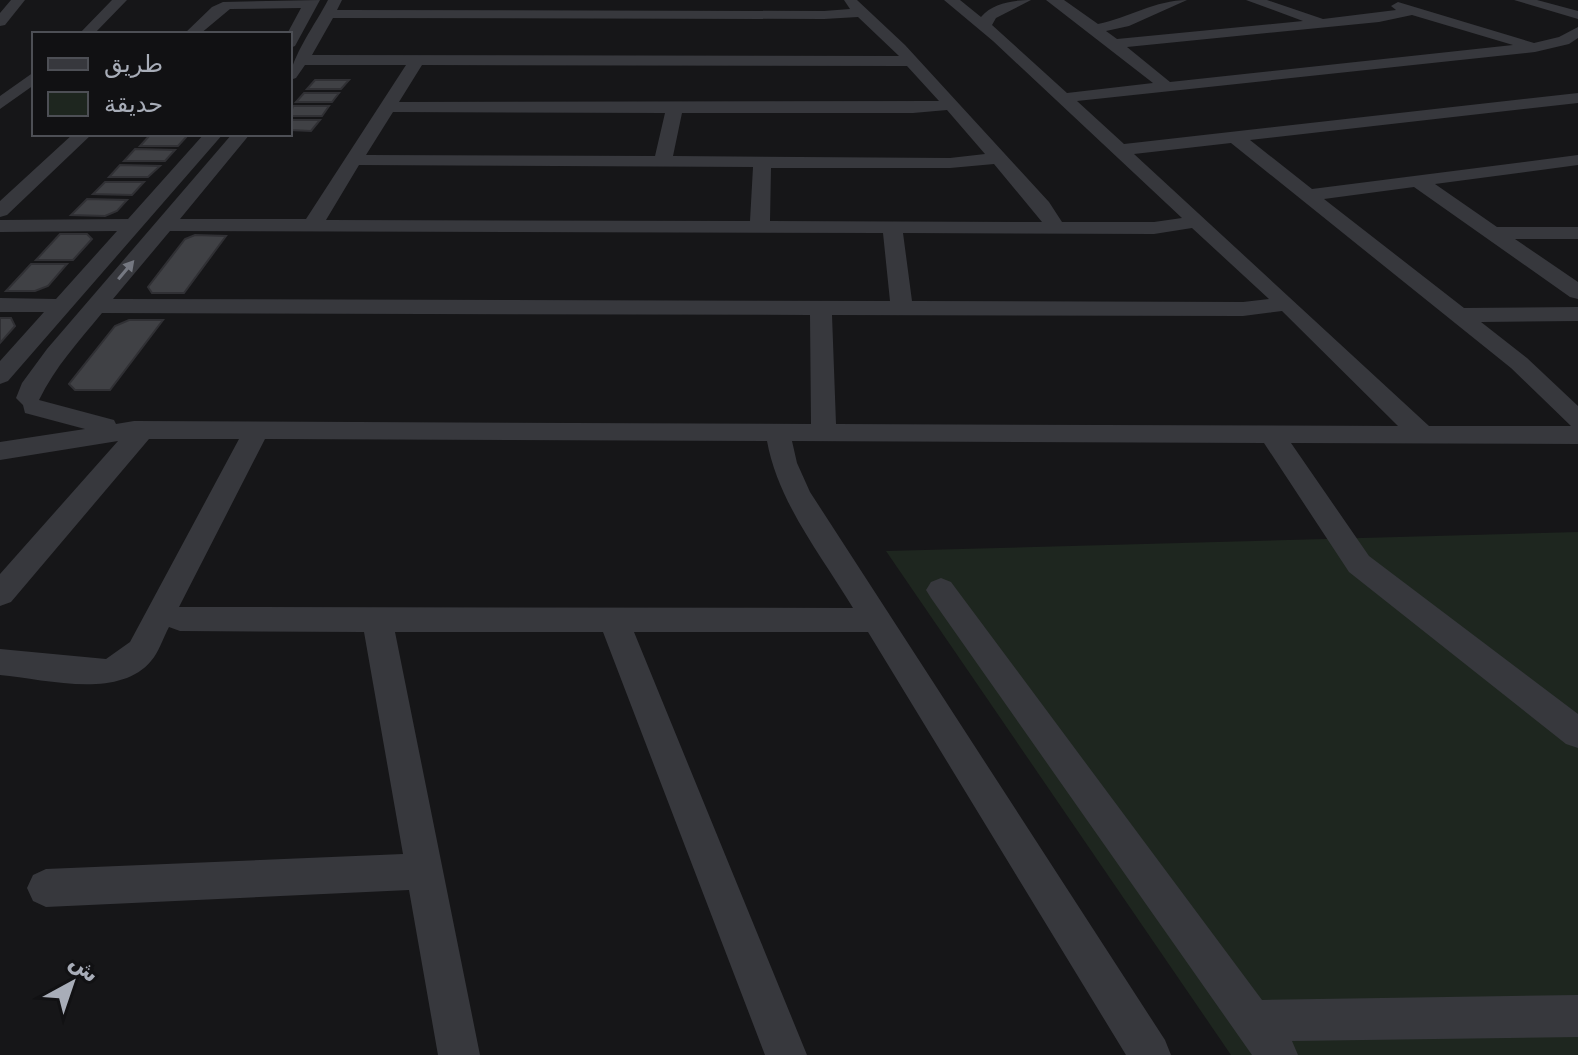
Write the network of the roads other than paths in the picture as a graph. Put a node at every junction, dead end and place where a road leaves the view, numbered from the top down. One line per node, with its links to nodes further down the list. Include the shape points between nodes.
1 (18, 0): 11 (street); 20 (street)
2 (120, 0): 25 (street)
3 (849, 0): 18 (street)
4 (951, 0): 22 (street)
5 (1024, 0): 22 (street, via 990,15)
6 (1053, 0): 23 (street)
7 (1180, 0): 16 (street)
8 (1253, 0): 21 (street)
9 (1378, 0): 17 (street)
10 (1521, 0): 19 (street)
11 (0, 2)
12 (312, 2): 26 (street, via 228,5); 28 (street)
13 (332, 7): 14 (street); 31 (street)
14 (436, 7): 15 (street)
15 (754, 7): 18 (street)
16 (1160, 8): 23 (street); 27 (street)
17 (1414, 10): 21 (street); 30 (street)
18 (862, 12): 33 (street)
19 (1578, 15)
20 (0, 22)
21 (1321, 24): 27 (street)
22 (984, 26): 37 (street)
23 (1094, 29): 29 (street)
24 (1578, 31): 30 (street, via 1564,41)
25 (88, 32)
26 (193, 32)
27 (1234, 32): 29 (street)
28 (292, 39)
29 (1113, 44): 36 (street)
30 (1535, 47): 36 (street)
31 (302, 60): 32 (street); 34 (street)
32 (417, 60): 33 (street); 41 (street)
33 (912, 61): 40 (street)
34 (292, 72)
35 (32, 79): 39 (street)
36 (1167, 87): 37 (street)
37 (1063, 98): 47 (street)
38 (1578, 98): 46 (street)
39 (0, 104)
40 (951, 105): 42 (street); 48 (street)
41 (387, 107): 42 (street); 49 (street)
42 (675, 107): 51 (street)
43 (81, 136): 55 (street)
44 (212, 136): 57 (street)
45 (239, 136): 58 (street)
46 (1235, 137): 47 (street); 54 (street)
47 (1119, 150): 56 (street)
48 (998, 158): 52 (street, via 950,163); 63 (street)
49 (353, 160): 51 (street); 60 (street)
50 (1578, 160): 53 (street)
51 (663, 162): 52 (street)
52 (762, 162): 61 (street)
53 (1418, 181): 54 (street); 64 (street)
54 (1308, 195): 74 (street)
55 (0, 211)
56 (1197, 221): 63 (street, via 1166,228); 67 (street)
57 (134, 225): 59 (street); 69 (street)
58 (164, 225): 60 (street); 70 (street, one-way to 58)
59 (0, 226)
60 (312, 226): 61 (street)
61 (760, 227): 62 (street)
62 (892, 228): 63 (street); 72 (street)
63 (1056, 228)
64 (1494, 233): 65 (street); 66 (street)
65 (1578, 233)
66 (1578, 292)
67 (1287, 304): 72 (street, via 1243,309); 86 (street)
68 (0, 305): 69 (street)
69 (61, 306): 75 (street)
70 (96, 306): 71 (street); 76 (street)
71 (821, 307): 72 (street); 84 (street)
72 (902, 308)
73 (1578, 314): 74 (street)
74 (1459, 315): 80 (street, via 1539,379)
75 (36, 336): 76 (street); 77 (street)
76 (70, 336): 79 (street, via 43,368)
77 (0, 376)
78 (0, 393): 79 (street)
79 (31, 402): 81 (street, via 86,422); 88 (street, via 34,414 24,431)
80 (1578, 420)
81 (138, 430): 82 (street); 88 (street); 90 (street)
82 (256, 431): 83 (street); 95 (street, via 134,658 106,672)
83 (778, 433): 84 (street); 94 (street, via 797,494)
84 (824, 433): 85 (street)
85 (1272, 435): 86 (street); 96 (street, via 1359,564)
86 (1423, 435): 87 (street)
87 (1578, 435)
88 (0, 449)
89 (941, 590): 100 (street)
90 (0, 594)
91 (180, 619): 92 (street)
92 (377, 619): 93 (street); 97 (street)
93 (614, 620): 94 (street); 102 (street)
94 (877, 620): 103 (street)
95 (0, 662)
96 (1578, 733)
97 (424, 871): 98 (street); 101 (street)
98 (46, 888)
99 (1578, 1016): 100 (street)
100 (1252, 1021): 104 (street)
101 (459, 1055)
102 (786, 1055)
103 (1150, 1055)
104 (1277, 1055)

